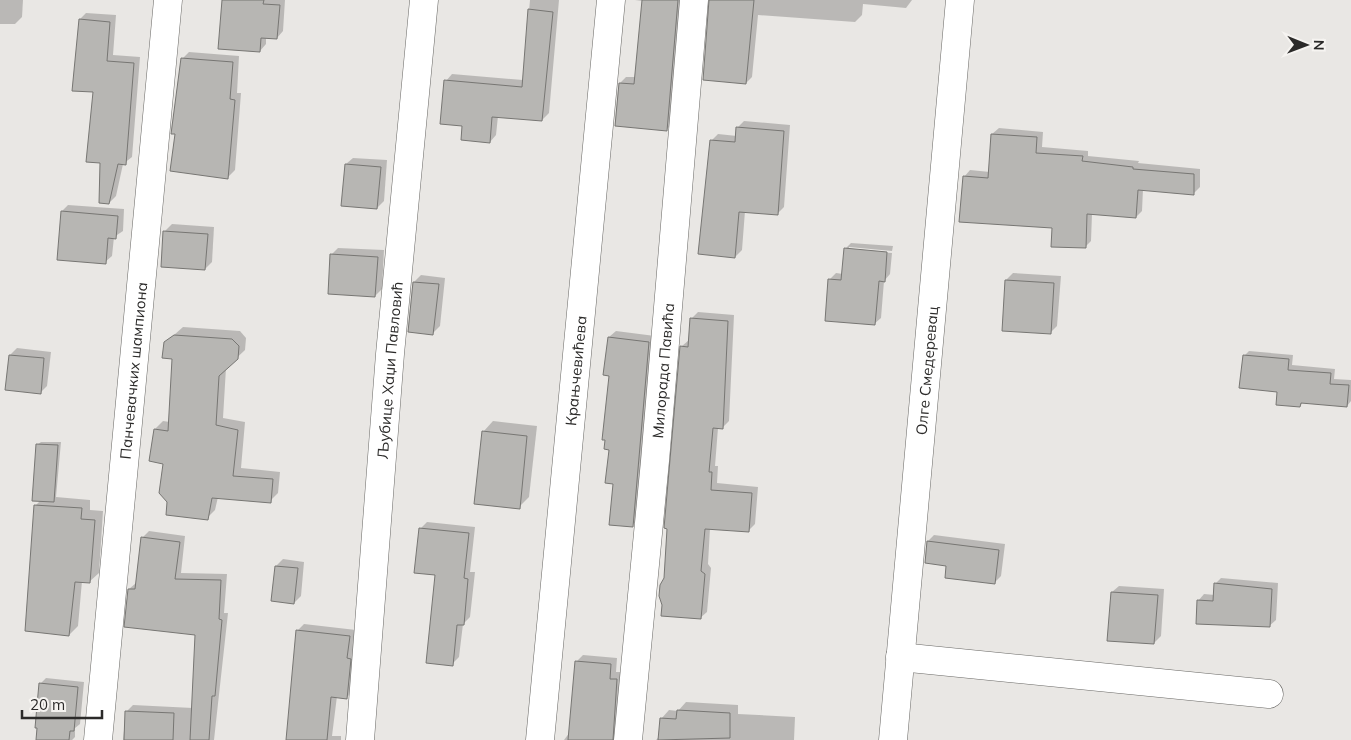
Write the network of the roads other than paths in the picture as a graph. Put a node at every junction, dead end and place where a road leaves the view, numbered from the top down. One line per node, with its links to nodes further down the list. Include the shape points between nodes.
1 (168, 0): 8 (street, Панчевачких шампиона)
2 (424, 0): 9 (street, Љубице Хаџи Павловић, via 390,354)
3 (611, 0): 10 (street, Крањчевићева)
4 (694, 0): 11 (street, Милорада Павића)
5 (960, 0): 6 (street, Олге Смедеревац)
6 (900, 657): 7 (street); 12 (street, Олге Смедеревац)
7 (1269, 694)
8 (98, 740)
9 (360, 740)
10 (540, 740)
11 (628, 740)
12 (892, 740)

